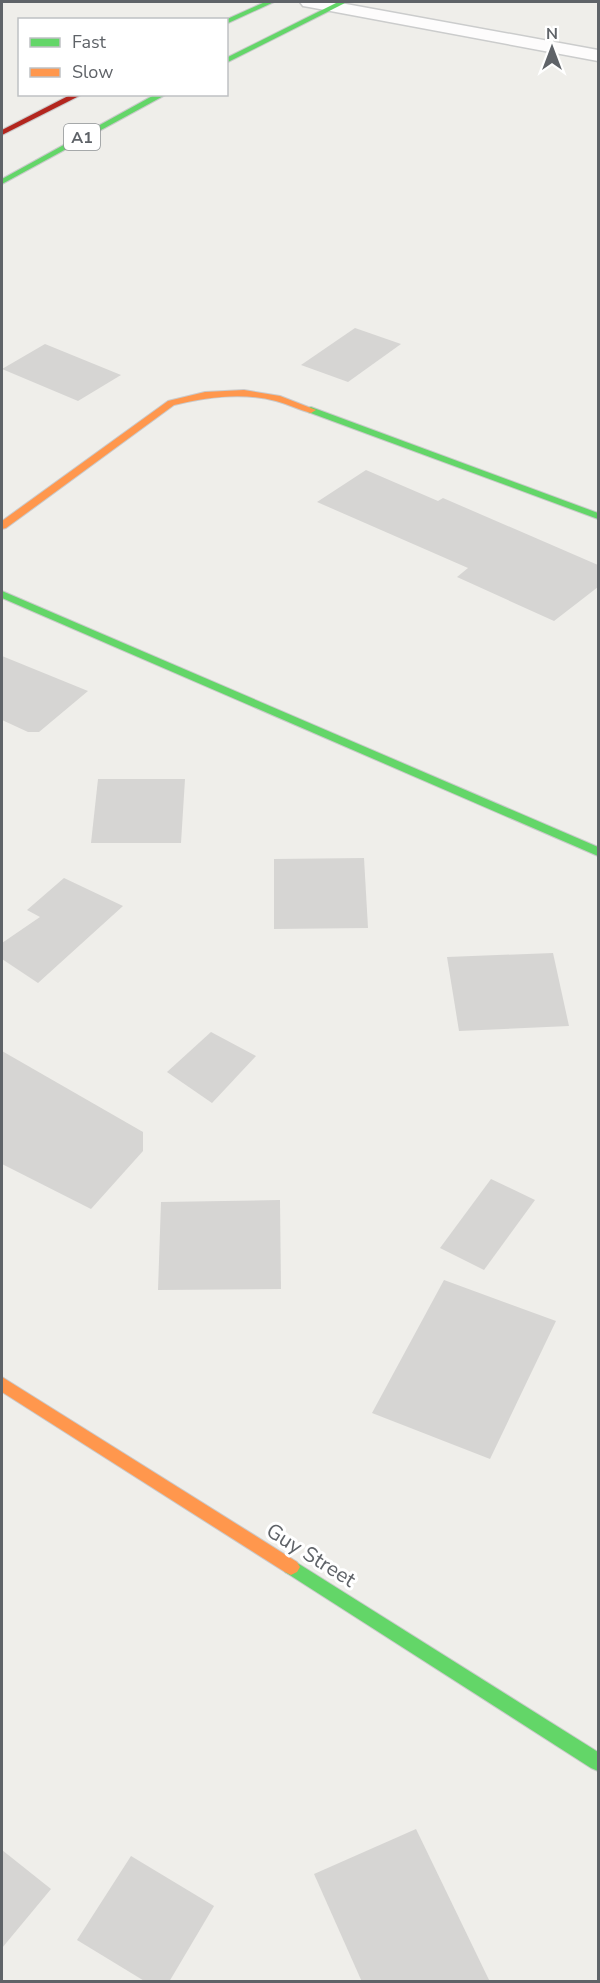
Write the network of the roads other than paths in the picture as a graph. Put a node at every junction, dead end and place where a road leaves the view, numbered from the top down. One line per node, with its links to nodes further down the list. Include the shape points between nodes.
1 (270, 2): 4 (main road)
2 (309, 2): 3 (street)
3 (338, 4): 5 (street); 6 (main road)
4 (228, 21)
5 (598, 56)
6 (228, 60)
7 (75, 96): 9 (main road, A1)
8 (159, 96): 10 (main road, A1)
9 (2, 133)
10 (2, 182)
11 (598, 516): 12 (main road, via 278,398 244,393 205,395 171,403)
12 (2, 526)
13 (2, 594): 14 (main road)
14 (598, 852)
15 (2, 1384): 16 (main road, Guy Street)
16 (598, 1762)

